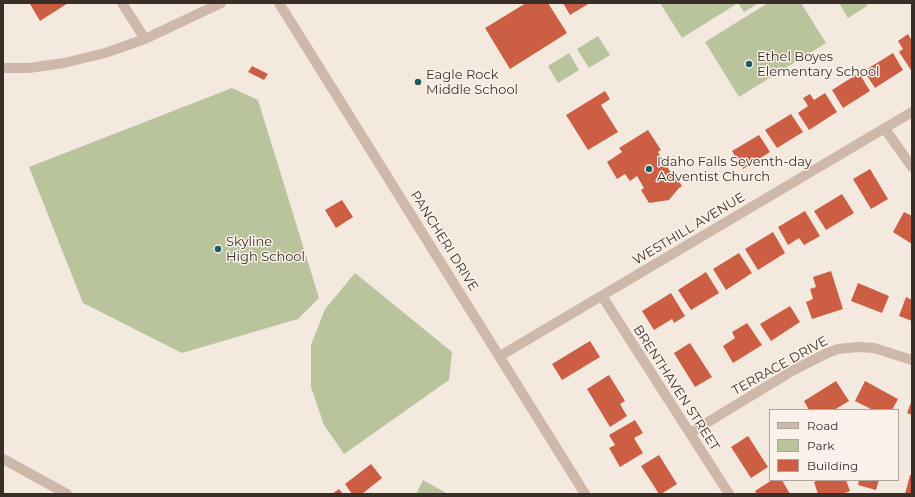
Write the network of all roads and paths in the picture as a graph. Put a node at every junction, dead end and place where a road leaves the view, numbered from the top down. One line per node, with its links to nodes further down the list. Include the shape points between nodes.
1 (122, 3): 4 (street)
2 (221, 3): 4 (street)
3 (279, 3): 10 (street, PANCHERI DRIVE)
4 (145, 39): 5 (street, via 64,63 29,68)
5 (3, 68)
6 (912, 112): 7 (street, WESTHILL AVENUE)
7 (885, 128): 8 (street); 9 (street, WESTHILL AVENUE)
8 (912, 167)
9 (602, 296): 10 (street, WESTHILL AVENUE); 12 (street, BRENTHAVEN STREET)
10 (500, 356): 15 (street, PANCHERI DRIVE)
11 (912, 360): 12 (street, TERRACE DRIVE, via 874,348 838,349 792,371)
12 (690, 433): 16 (street, BRENTHAVEN STREET)
13 (3, 459): 14 (street)
14 (67, 494)
15 (585, 494)
16 (729, 494)

